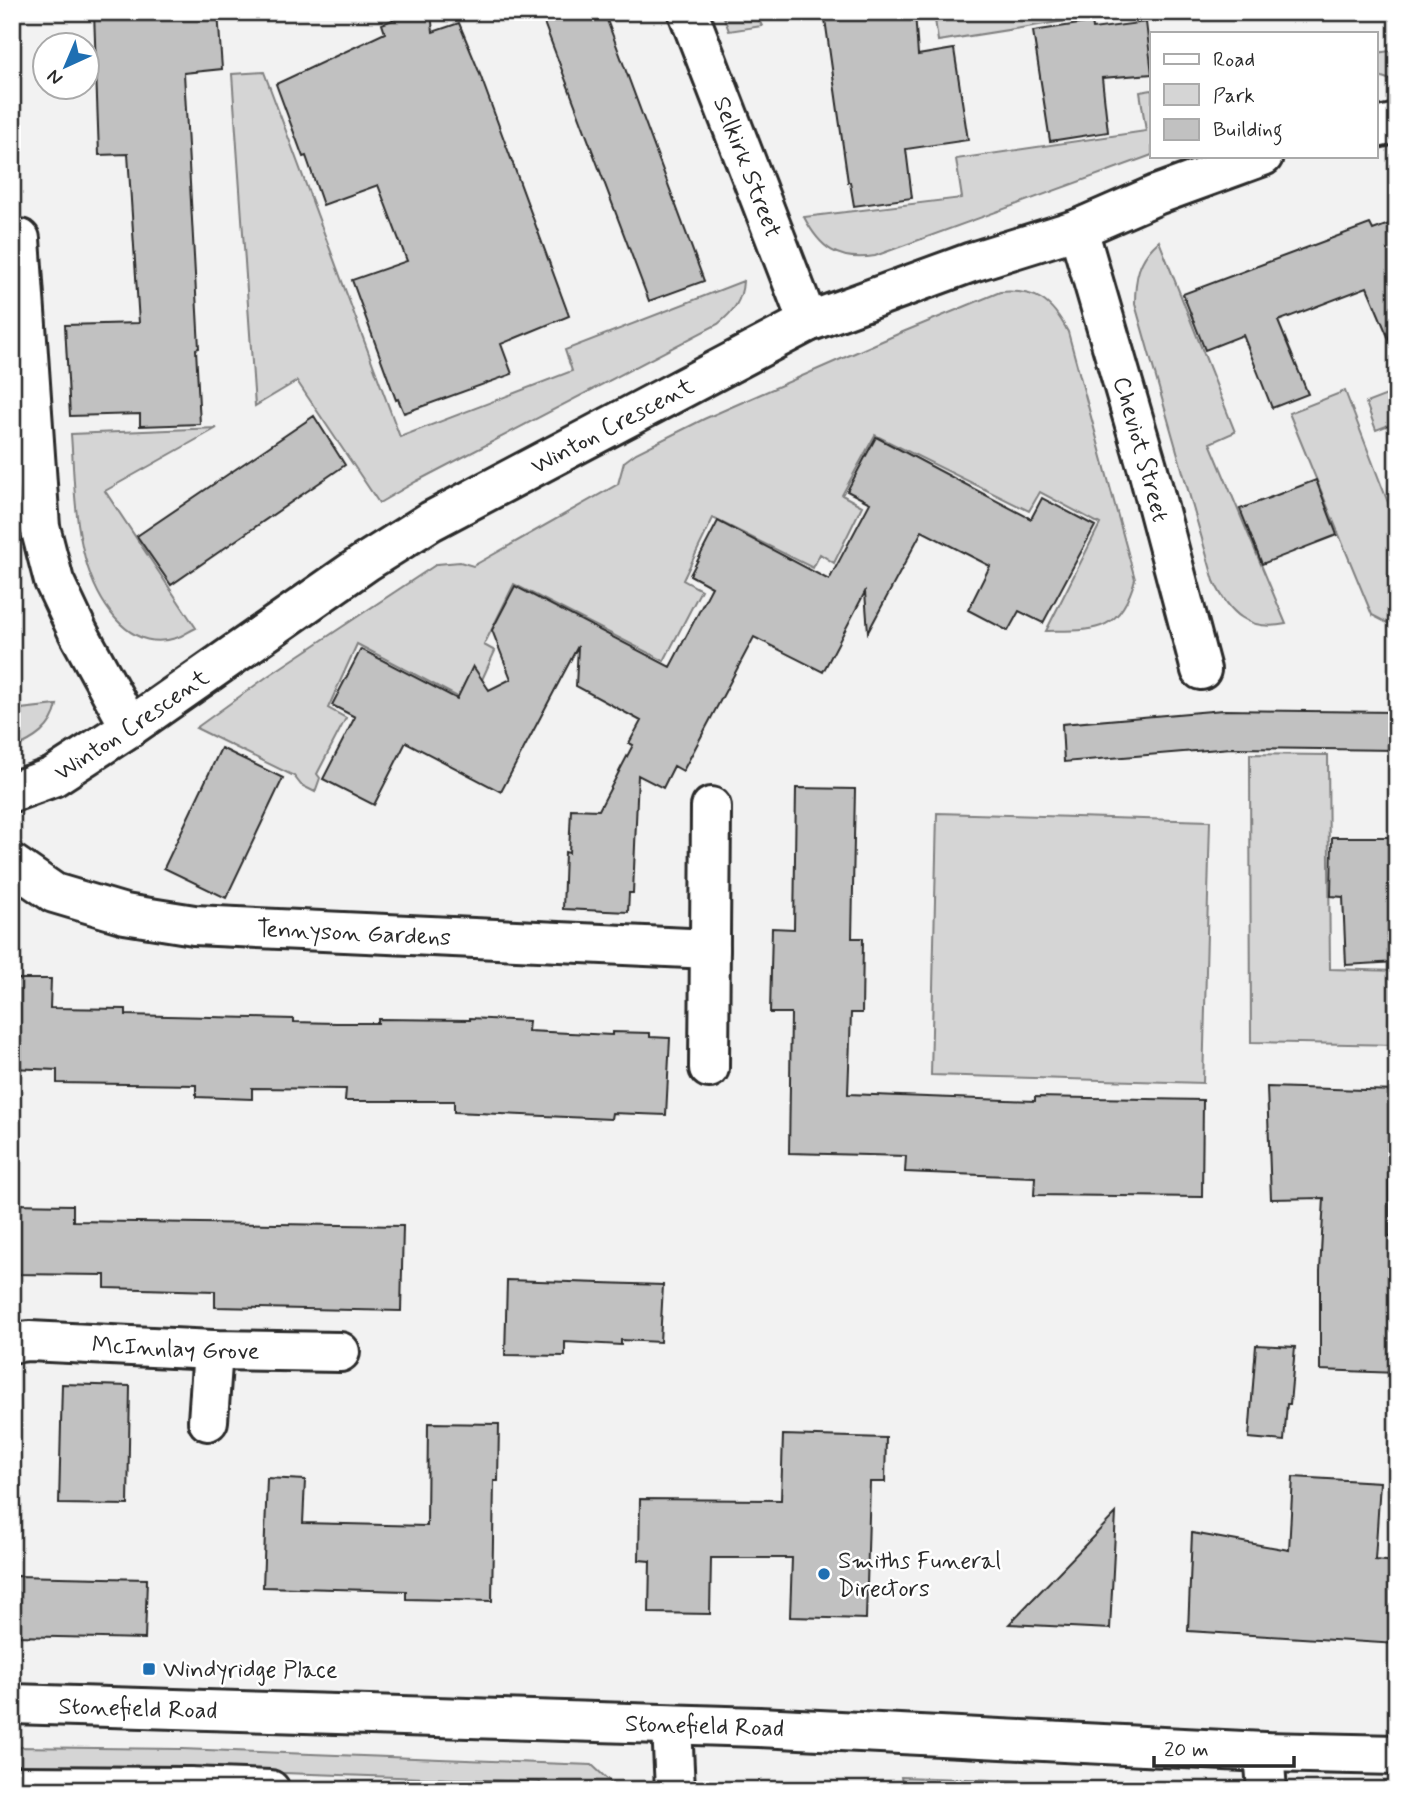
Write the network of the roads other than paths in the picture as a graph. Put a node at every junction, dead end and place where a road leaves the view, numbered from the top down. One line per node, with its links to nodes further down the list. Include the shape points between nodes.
1 (688, 12): 7 (street, Selkirk Street)
2 (1397, 123): 3 (street)
3 (1378, 128)
4 (1258, 158): 5 (street, Winton Crescent)
5 (1078, 229): 7 (street, Winton Crescent); 8 (street, Cheviot Street)
6 (12, 239): 9 (street, via 20,239 40,527 54,581)
7 (808, 322): 9 (street, Winton Crescent, via 431,521)
8 (1201, 670)
9 (130, 726): 10 (street, Winton Crescent, via 53,776)
10 (12, 792)
11 (711, 807): 13 (street)
12 (12, 864): 13 (street, Tennyson Gardens, via 54,894 125,914 194,925)
13 (710, 949): 14 (street)
14 (709, 1068)
15 (12, 1343): 16 (street, McInnlay Grove)
16 (214, 1350): 17 (street, McInnlay Grove); 18 (street)
17 (340, 1352)
18 (208, 1421)
19 (12, 1704): 20 (street, Stonefield Road)
20 (672, 1725): 21 (street, Stonefield Road); 26 (street)
21 (1264, 1752): 22 (street, Stonefield Road); 27 (street)
22 (1397, 1755)
23 (12, 1786): 24 (street)
24 (190, 1789): 25 (street)
25 (270, 1790)
26 (675, 1790)
27 (1266, 1790)

